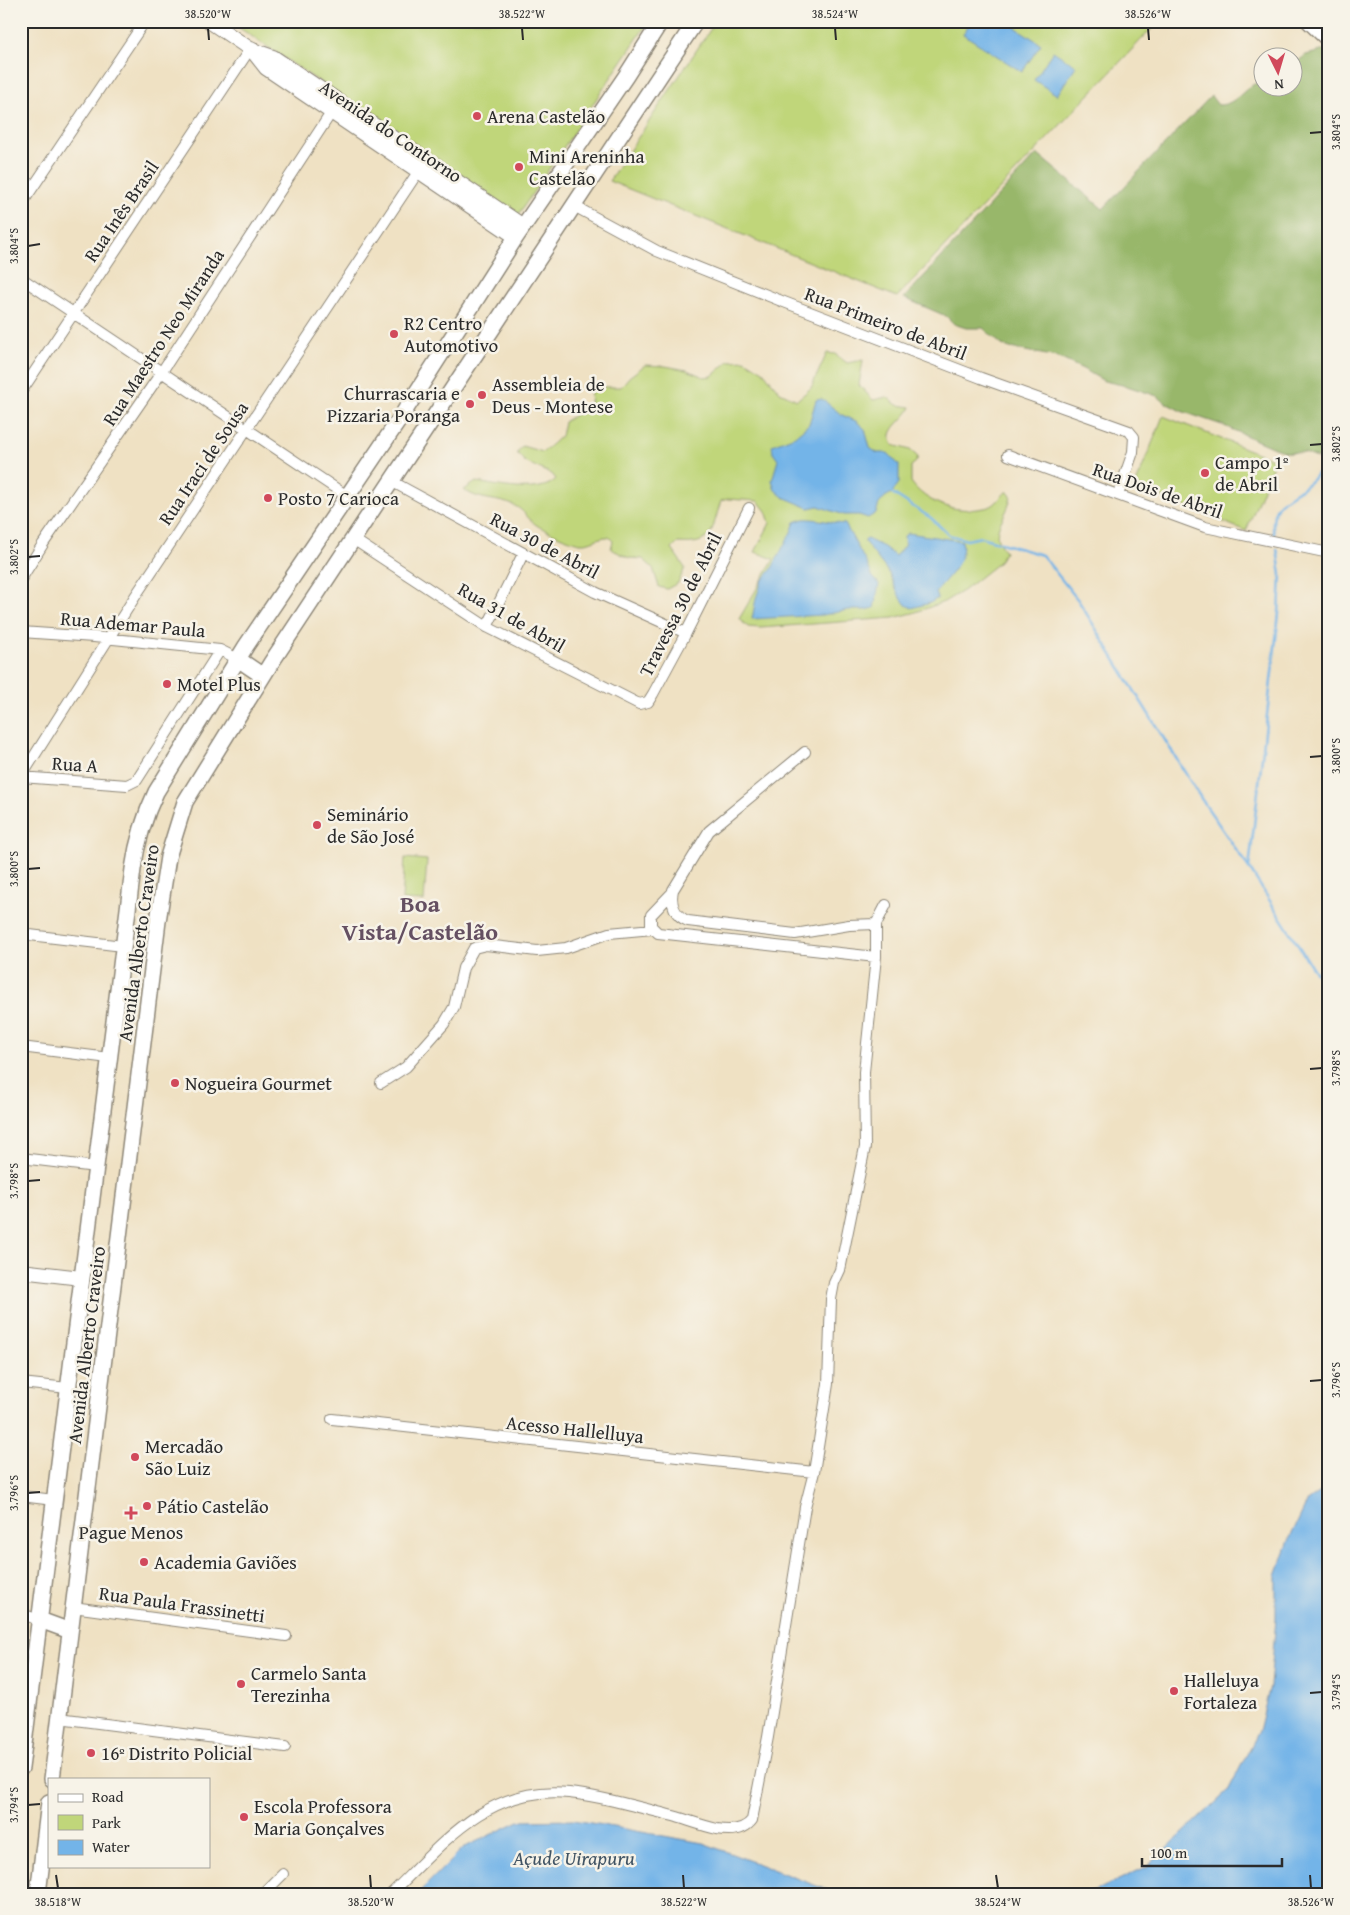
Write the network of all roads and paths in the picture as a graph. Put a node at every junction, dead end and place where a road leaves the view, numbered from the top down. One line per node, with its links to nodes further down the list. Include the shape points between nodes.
1 (145, 21): 12 (street)
2 (209, 21): 9 (street, Avenida do Contorno)
3 (661, 21): 14 (main road, Avenida Alberto Craveiro)
4 (696, 21): 13 (main road, Avenida Alberto Craveiro)
5 (1309, 21): 8 (main road)
6 (1324, 21): 7 (main road)
7 (1329, 25)
8 (1329, 40)
9 (250, 49): 10 (street, Avenida do Contorno, via 266,68); 14 (street, Avenida do Contorno, via 273,58); 16 (street, Rua Inês Brasil)
10 (331, 113): 11 (street, Avenida do Contorno); 17 (street, Rua Maestro Neo Miranda)
11 (418, 172): 14 (street, Avenida do Contorno); 19 (street, Rua Iraci de Sousa)
12 (21, 205)
13 (574, 206): 21 (main road, Avenida Alberto Craveiro); 22 (street, Rua Primeiro de Abril, via 658,251 694,266 1128,431 1134,437 1134,447)
14 (519, 232): 23 (main road, Avenida Alberto Craveiro)
15 (21, 278): 16 (street)
16 (74, 314): 17 (street); 18 (street, Rua Inês Brasil)
17 (161, 373): 19 (street); 28 (street, Rua Maestro Neo Miranda)
18 (21, 392)
19 (248, 428): 23 (street); 32 (street, Rua Iraci de Sousa)
20 (1008, 455): 22 (street, Rua Dois de Abril)
21 (391, 481): 25 (main road, Avenida Alberto Craveiro); 27 (street, Rua 30 de Abril)
22 (1118, 495): 26 (street, Rua Dois de Abril, via 1205,527)
23 (347, 496): 34 (main road, Avenida Alberto Craveiro)
24 (749, 508): 31 (street, Travessa 30 de Abril)
25 (353, 539): 29 (street, Rua 31 de Abril); 35 (main road, Avenida Alberto Craveiro)
26 (1329, 553)
27 (524, 554): 29 (street); 31 (street, Rua 30 de Abril, via 595,592)
28 (21, 579)
29 (487, 627): 36 (street, Rua 31 de Abril)
30 (21, 632): 32 (street, Rua Ademar Paula)
31 (686, 633): 36 (street, Travessa 30 de Abril, via 648,702 640,704)
32 (108, 638): 33 (street, Rua Ademar Paula); 38 (street, Rua Iraci de Sousa)
33 (220, 650): 34 (street, Rua Ademar Paula); 38 (street, Rua A, via 137,780 127,785)
34 (238, 659): 35 (main road); 44 (main road, Avenida Alberto Craveiro, via 147,812 135,856)
35 (263, 676): 59 (main road, Avenida Alberto Craveiro, via 185,802 168,856)
36 (633, 701)
37 (805, 752): 39 (street, via 709,831)
38 (21, 777)
39 (672, 894): 41 (street, via 678,916 694,922 795,934); 42 (street, via 652,912)
40 (886, 905): 41 (street)
41 (876, 924): 45 (street)
42 (652, 929): 45 (street, via 679,936); 48 (street, via 608,933 566,948 537,950 486,944 474,948 463,968 454,1007 444,1024 406,1067)
43 (21, 934): 44 (street)
44 (123, 946): 47 (main road, Avenida Alberto Craveiro)
45 (876, 957): 56 (street, via 864,1072 865,1147 840,1270 831,1298 828,1384)
46 (21, 1047): 47 (street)
47 (109, 1058): 50 (main road, Avenida Alberto Craveiro)
48 (381, 1083)
49 (21, 1158): 50 (street)
50 (96, 1167): 52 (main road, Avenida Alberto Craveiro)
51 (21, 1271): 52 (street)
52 (81, 1278): 54 (main road, Avenida Alberto Craveiro)
53 (21, 1383): 54 (street)
54 (68, 1388): 58 (main road, Avenida Alberto Craveiro)
55 (332, 1419): 56 (street, Acesso Hallelluya)
56 (814, 1472): 73 (street, via 805,1507 756,1803 748,1826 718,1829 588,1796 532,1792 496,1804 458,1829)
57 (21, 1496): 58 (street)
58 (54, 1500): 61 (main road, Avenida Alberto Craveiro)
59 (73, 1607): 62 (main road, Avenida Alberto Craveiro); 63 (street, Rua Paula Frassinetti)
60 (21, 1614): 61 (street)
61 (40, 1620): 62 (main road); 65 (main road, Avenida Alberto Craveiro)
62 (70, 1631): 64 (main road, Avenida Alberto Craveiro)
63 (286, 1636)
64 (59, 1718): 66 (street); 68 (main road, Avenida Alberto Craveiro)
65 (24, 1730): 67 (main road, Avenida Alberto Craveiro)
66 (285, 1747)
67 (21, 1768)
68 (52, 1778)
69 (48, 1810): 71 (main road)
70 (283, 1874): 72 (street)
71 (38, 1894)
72 (263, 1894)
73 (391, 1894)

